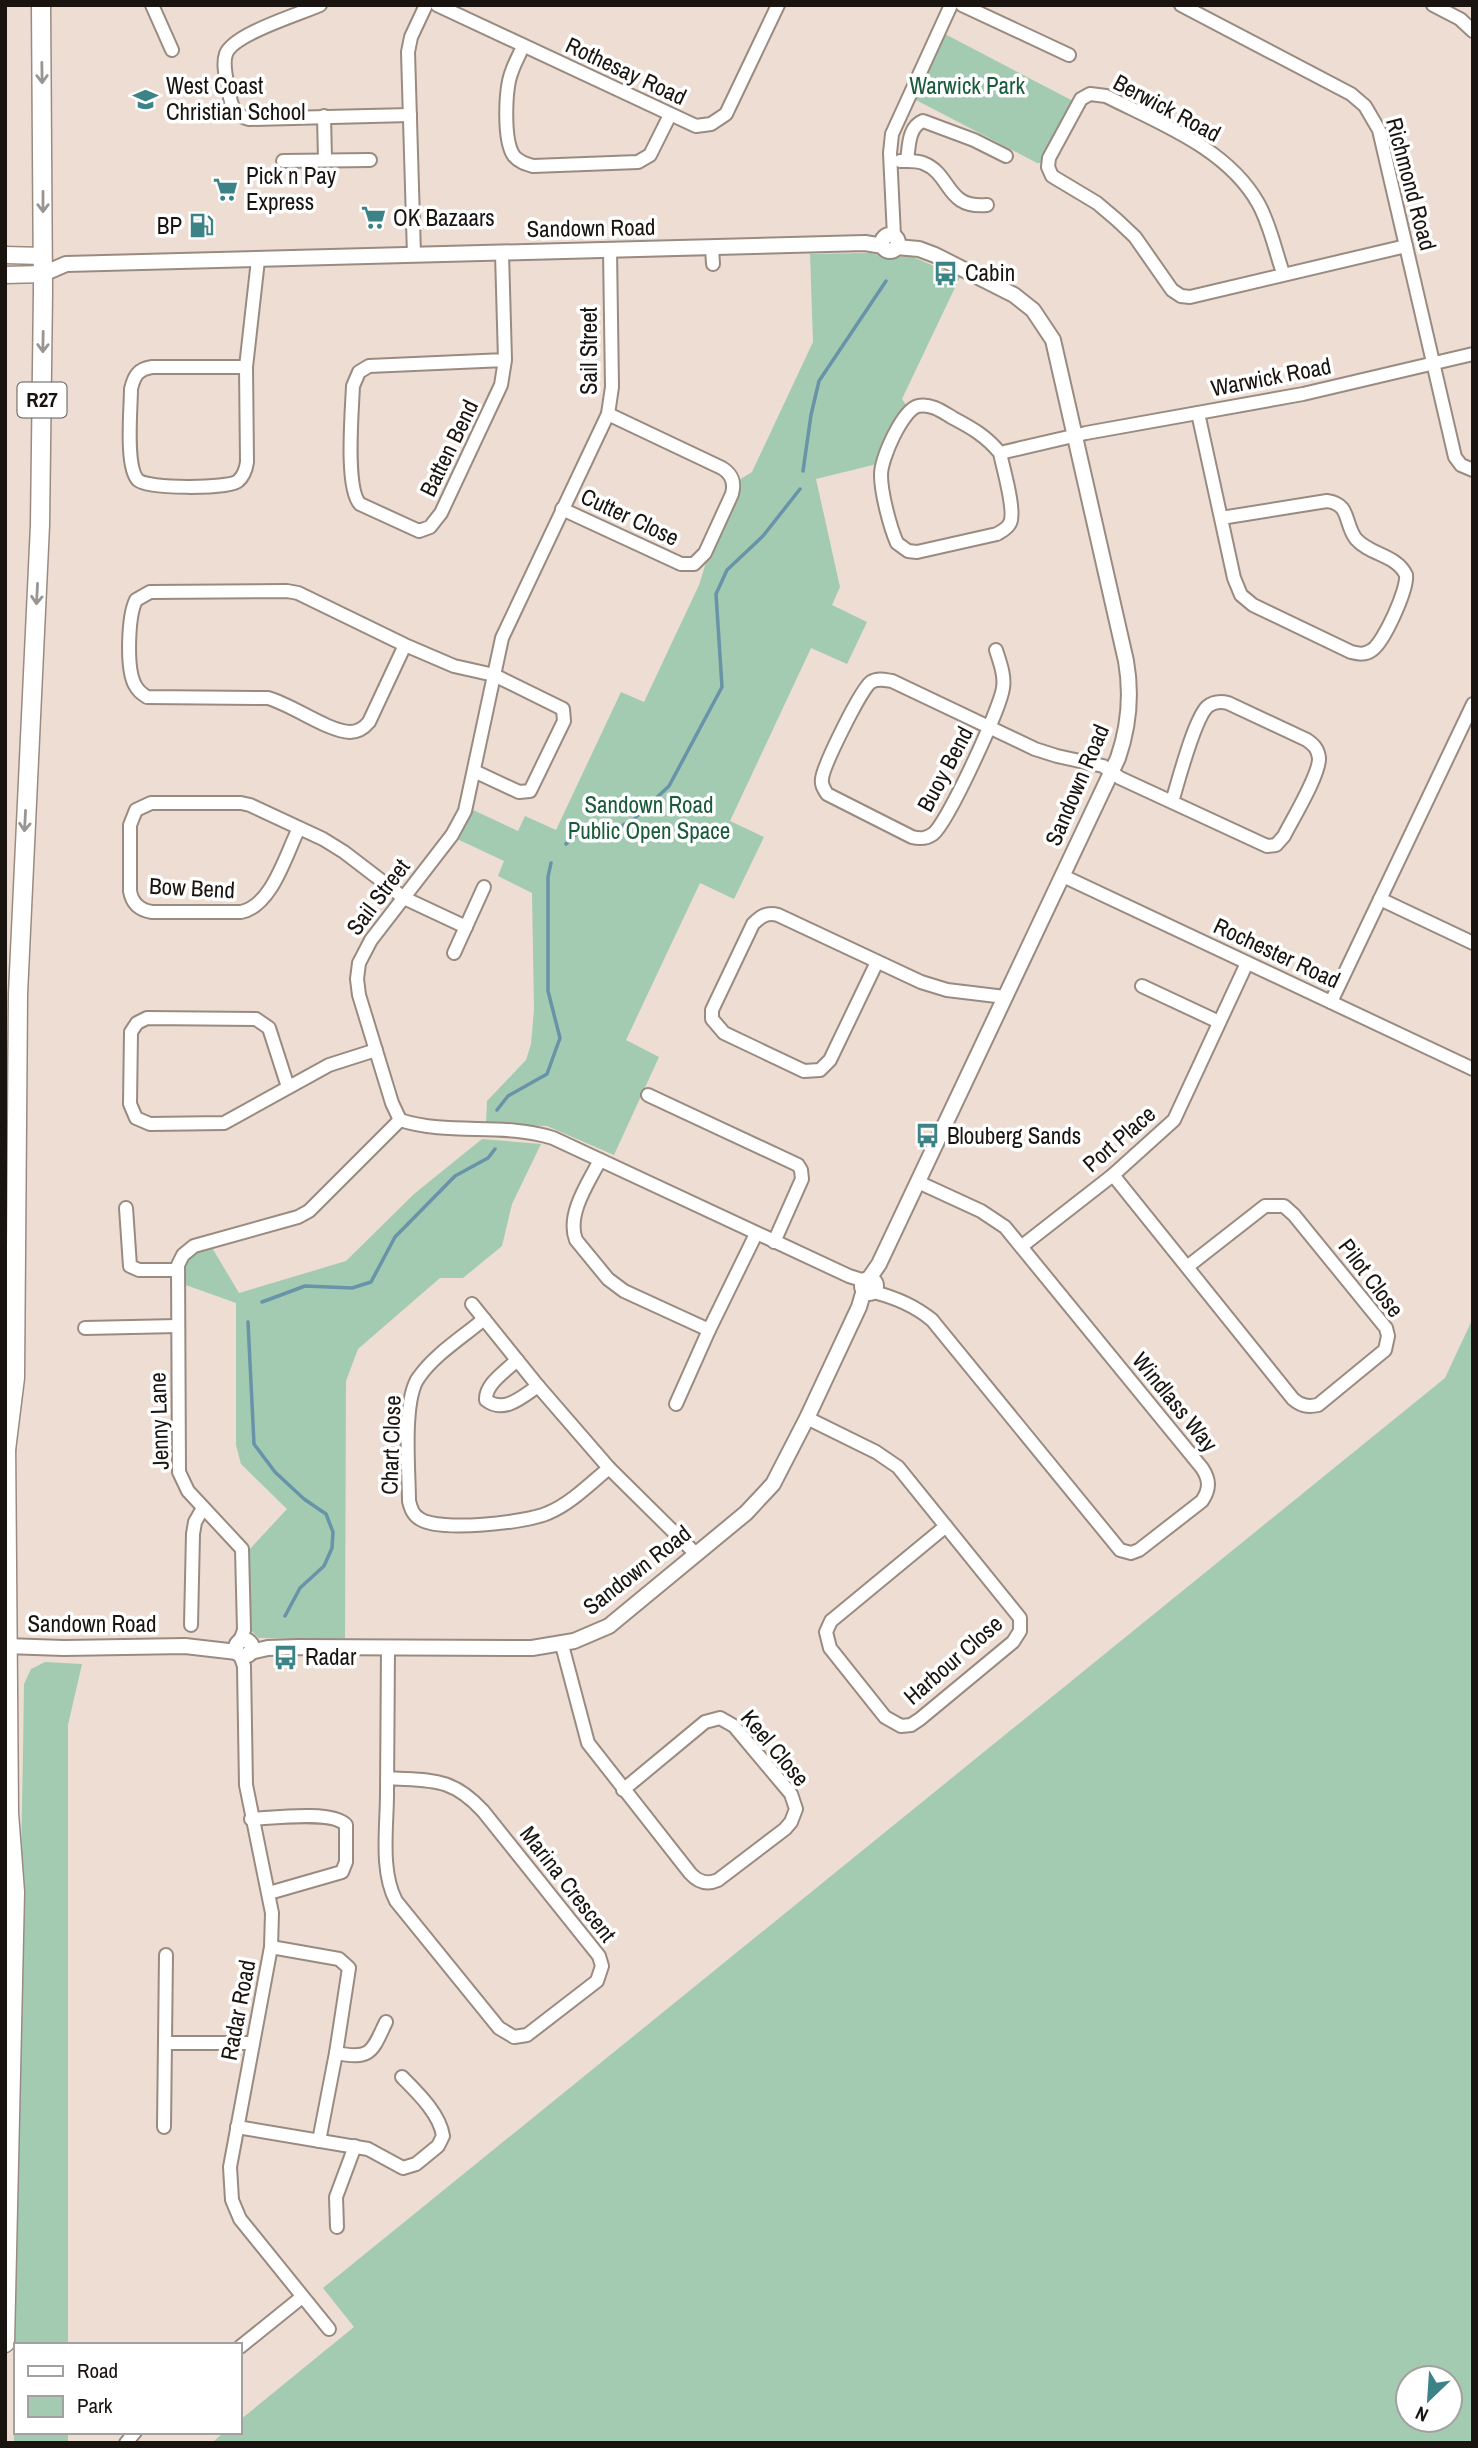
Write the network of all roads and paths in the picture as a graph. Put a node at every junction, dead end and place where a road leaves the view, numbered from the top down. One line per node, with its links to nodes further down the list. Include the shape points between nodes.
1 (41, 5): 34 (main road, R27, one-way to 34)
2 (152, 5): 13 (street)
3 (320, 5): 17 (street, via 241,38 228,49 224,61 230,104 242,117)
4 (426, 5): 15 (street, via 409,47)
5 (437, 5): 12 (street, Rothesay Road)
6 (778, 5): 16 (street, Rothesay Road, via 722,118 696,126)
7 (951, 5): 22 (street, via 896,121)
8 (962, 5): 14 (street)
9 (1181, 5): 26 (street, Richmond Road, via 1343,89 1366,106 1379,130)
10 (1433, 5): 11 (street)
11 (1473, 31)
12 (523, 46): 16 (street, Rothesay Road); 16 (street, via 507,93 508,142 515,158 523,163 638,162 650,155)
13 (172, 50)
14 (1069, 55)
15 (410, 115): 17 (street); 30 (street)
16 (670, 115)
17 (324, 116): 20 (street)
18 (1006, 156): 23 (street, via 923,121 913,129)
19 (283, 160): 20 (street)
20 (325, 160): 21 (street)
21 (370, 160)
22 (890, 160): 23 (street); 25 (street)
23 (907, 161): 24 (street, via 925,163 959,201)
24 (987, 205)
25 (893, 239): 27 (street, Sandown Road); 43 (street, Sandown Road, via 950,262 1033,310 1057,351)
26 (1406, 246): 35 (street, Berwick Road); 39 (street, Richmond Road)
27 (712, 247): 28 (street, Sandown Road); 33 (street)
28 (610, 250): 29 (street, Sandown Road); 42 (street, Sail Street, via 612,387)
29 (502, 253): 30 (street, Sandown Road); 38 (street, Batten Bend)
30 (414, 255): 32 (street, Sandown Road)
31 (5, 256): 34 (main road, Sandown Road)
32 (258, 260): 34 (street, Sandown Road); 40 (street)
33 (713, 264)
34 (43, 265): 36 (main road, Sandown Road); 94 (main road, R27, one-way to 94, via 39,537 18,994 15,1378)
35 (1283, 273): 35 (street, Berwick Road, via 1190,297 1172,290 1135,237 1097,203 1049,172 1049,158 1081,99 1090,94 1106,96 1216,157 1259,205)
36 (5, 275)
37 (1473, 354): 39 (street, Warwick Road)
38 (505, 360): 38 (street, Batten Bend, via 497,395 435,523 425,530 412,529 360,504 351,480 352,386 359,372 369,366)
39 (1433, 363): 41 (street, Warwick Road); 45 (street, Richmond Road, via 1455,457)
40 (246, 367): 40 (street, via 247,462 239,481 154,486 140,482 131,456 135,375 152,367)
41 (1198, 413): 43 (street, Warwick Road); 47 (street)
42 (608, 414): 46 (street, Sail Street); 46 (street, Cutter Close, via 730,475 732,494 705,553 694,564 681,564)
43 (1076, 436): 44 (street, Warwick Road); 54 (street, Sandown Road, via 1129,675 1128,717)
44 (1000, 453): 44 (street, via 1012,510 1004,531 917,552 897,543 882,469 901,421 912,408 936,408 979,432)
45 (1473, 470)
46 (562, 509): 50 (street, Sail Street, via 504,631)
47 (1221, 518): 47 (street, via 1237,589 1247,601 1356,653 1375,648 1402,595 1406,575 1393,560 1358,541 1341,505 1327,501)
48 (405, 645): 48 (street, via 287,591 150,592 136,600 130,627 132,679 148,696 268,698 352,733 369,722); 50 (street, via 454,666)
49 (996, 650): 52 (street, Buoy Bend, via 1003,684)
50 (494, 675): 53 (street, Sail Street); 53 (street, via 560,707 565,719 530,790 519,792)
51 (1473, 704): 60 (street)
52 (990, 727): 52 (street, Buoy Bend, via 892,681 872,681 860,695 825,766 824,790 832,798 925,838 946,816); 54 (street, Buoy Bend, via 1035,749)
53 (474, 771): 59 (street, Sail Street, via 460,821)
54 (1111, 772): 55 (street, Buoy Bend); 57 (street, Sandown Road)
55 (1172, 802): 55 (street, via 1261,845 1276,845 1317,769 1318,753 1307,740 1228,702 1214,703 1204,710 1198,724)
56 (299, 828): 56 (street, Bow Bend, via 246,803 142,805 130,825 133,902 152,912 252,909 267,896); 59 (street, Bow Bend, via 344,852)
57 (1063, 876): 65 (street, Rochester Road); 67 (street, Sandown Road)
58 (484, 887): 61 (street)
59 (404, 898): 61 (street, Bow Bend); 70 (street, Sail Street, via 366,947 358,971 359,995)
60 (1380, 899): 62 (street); 68 (street)
61 (466, 928): 63 (street)
62 (1473, 943)
63 (454, 953)
64 (877, 961): 64 (street, via 778,915 766,914 753,924 712,1010 712,1019 724,1033 796,1068 817,1071 830,1060); 67 (street, via 947,990)
65 (1247, 963): 68 (street, Rochester Road); 69 (street, Port Place)
66 (1142, 986): 69 (street)
67 (1005, 998): 77 (street, Sandown Road)
68 (1331, 1002): 71 (street, Rochester Road)
69 (1219, 1022): 76 (street, Port Place, via 1174,1120)
70 (376, 1050): 72 (street, via 329,1065); 74 (street, Sail Street)
71 (1473, 1069)
72 (288, 1087): 72 (street, via 224,1123 145,1123 136,1118 130,1104 131,1032 147,1018 256,1019 269,1028)
73 (648, 1095): 80 (street, via 798,1165 802,1179)
74 (400, 1120): 75 (street, via 431,1127 545,1136); 83 (street, via 309,1211 194,1246 183,1255)
75 (600, 1160): 79 (street); 89 (street, via 575,1216 576,1240 624,1291)
76 (1113, 1175): 81 (street, Port Place); 82 (street, Pilot Close)
77 (918, 1182): 81 (street, Windlass Way, via 993,1218); 84 (street, Sandown Road)
78 (126, 1208): 83 (street, via 131,1268)
79 (756, 1234): 80 (street); 89 (street)
80 (774, 1242): 84 (street)
81 (1022, 1246): 84 (street, Windlass Way, via 1207,1475 1209,1484 1202,1501 1139,1550 1126,1552 1116,1547 932,1320)
82 (1187, 1267): 82 (street, Pilot Close, via 1298,1404 1318,1405 1385,1350 1386,1328 1283,1206 1265,1206)
83 (178, 1270): 87 (street, Jenny Lane)
84 (869, 1286): 93 (street, Sandown Road)
85 (472, 1304): 86 (street)
86 (484, 1320): 90 (street); 95 (street, Chart Close, via 430,1364 412,1388 413,1514 435,1524 522,1521 563,1505)
87 (177, 1326): 88 (street); 96 (street, Jenny Lane, via 178,1465 184,1485)
88 (85, 1328)
89 (709, 1330): 92 (street)
90 (517, 1360): 91 (street); 91 (street, via 489,1387 486,1400 504,1406)
91 (538, 1386): 95 (street)
92 (676, 1404)
93 (807, 1418): 97 (street, Harbour Close, via 889,1459); 98 (street, Sandown Road, via 768,1490)
94 (6, 1443): 101 (main road, R27)
95 (609, 1468): 98 (street)
96 (203, 1508): 99 (street, via 193,1534); 103 (street, Jenny Lane, via 242,1549)
97 (946, 1526): 97 (street, Harbour Close, via 1020,1618 1021,1627 1013,1642 919,1719 901,1726 885,1717 869,1697 830,1648 826,1632 831,1621)
98 (696, 1554): 100 (street, Sandown Road, via 609,1626)
99 (191, 1625)
100 (562, 1644): 102 (street, Sandown Road); 105 (street, Keel Close, via 588,1743)
101 (6, 1646): 103 (street, Sandown Road); 106 (main road, R27)
102 (388, 1647): 103 (street, Sandown Road); 104 (street, Marina Crescent)
103 (244, 1648): 107 (street, Radar Road, via 246,1785)
104 (387, 1778): 104 (street, Marina Crescent, via 391,1891 499,2028 514,2037 527,2035 597,1981 603,1966 599,1956 466,1794 440,1781)
105 (623, 1790): 105 (street, Keel Close, via 694,1877 704,1882 719,1880 785,1829 796,1809 791,1794 734,1726 720,1718 705,1722)
106 (9, 1813): 108 (main road, R27); 124 (main road, R27, via 15,1892)
107 (251, 1819): 109 (street, Radar Road); 109 (street, via 337,1818 346,1825 346,1862 340,1873)
108 (5, 1850)
109 (269, 1893): 110 (street, Radar Road)
110 (271, 1947): 114 (street, Radar Road); 115 (street, via 328,1956 348,1965)
111 (166, 1955): 113 (street)
112 (386, 2022): 115 (street, via 366,2055)
113 (165, 2043): 114 (street); 117 (street)
114 (253, 2043): 118 (street, Radar Road)
115 (336, 2053): 119 (street)
116 (402, 2077): 120 (street, via 441,2126 441,2142 406,2168)
117 (164, 2127)
118 (237, 2127): 119 (street); 122 (street, Radar Road, via 229,2178 235,2209)
119 (319, 2141): 120 (street)
120 (355, 2146): 121 (street, via 336,2197)
121 (337, 2227)
122 (302, 2297): 123 (street, Radar Road); 125 (street)
123 (329, 2329)
124 (5, 2343)
125 (242, 2345)

